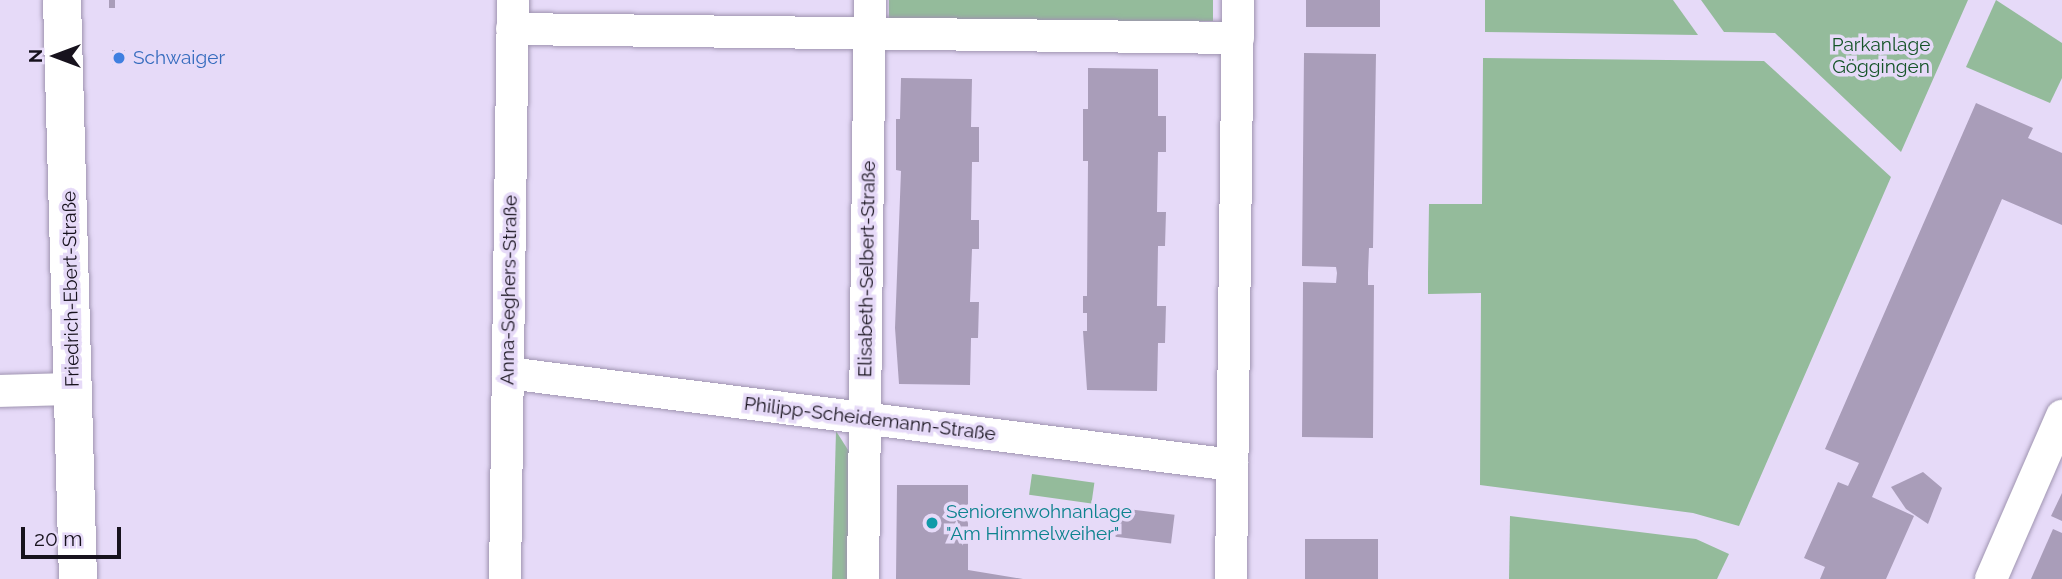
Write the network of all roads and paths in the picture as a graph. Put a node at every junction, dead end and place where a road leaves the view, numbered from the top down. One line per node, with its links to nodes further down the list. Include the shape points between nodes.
1 (62, 0): 8 (street, Friedrich-Ebert-Straße)
2 (870, 0): 5 (street, Elisabeth-Selbert-Straße)
3 (1238, 0): 6 (street)
4 (513, 15): 5 (street); 7 (street, Anna-Seghers-Straße)
5 (870, 33): 6 (street); 11 (street, Elisabeth-Selbert-Straße)
6 (1238, 38): 12 (street)
7 (508, 373): 11 (street, Philipp-Scheidemann-Straße); 14 (street, Anna-Seghers-Straße)
8 (72, 389): 9 (street); 13 (street, Friedrich-Ebert-Straße)
9 (0, 391)
10 (2062, 416): 17 (street)
11 (865, 418): 12 (street, Philipp-Scheidemann-Straße); 15 (street, Elisabeth-Selbert-Straße)
12 (1232, 464): 16 (street)
13 (78, 579)
14 (505, 579)
15 (863, 579)
16 (1231, 579)
17 (1991, 579)

